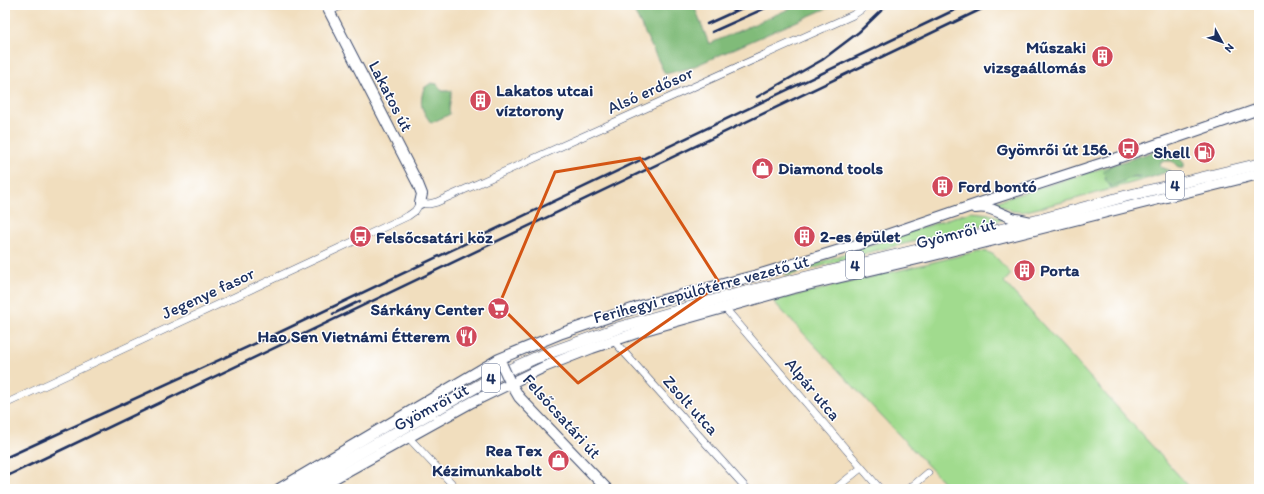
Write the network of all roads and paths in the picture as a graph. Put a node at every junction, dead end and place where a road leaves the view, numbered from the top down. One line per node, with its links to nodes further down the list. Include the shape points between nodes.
1 (343, 5): 3 (street)
2 (868, 5): 7 (street, Alsó erdősor, via 853,15 437,202)
3 (328, 8): 7 (street, Lakatos út, via 418,184 422,194)
4 (1259, 109): 8 (street, Gyömrői út)
5 (1259, 164): 9 (main road, Ferihegyi repülőtérre vezető út / 4)
6 (1259, 174): 10 (street, Gyömrői út, via 790,289)
7 (420, 203): 14 (street, Jegenye fasor, via 408,216)
8 (954, 213): 9 (street, Gyömrői út, via 982,207 1015,219); 12 (street, Gyömrői út, via 761,274 609,316 562,333)
9 (1032, 222): 20 (main road, Ferihegyi repülőtérre vezető út / 4, via 685,308 583,340 492,378)
10 (724, 308): 11 (street, Gyömrői út); 16 (street, Alpár utca)
11 (614, 341): 13 (street, Gyömrői út); 25 (street, Zsolt utca)
12 (500, 362): 13 (street, Felsőcsatári út, bridge); 19 (street, Gyömrői út)
13 (510, 382): 15 (street, Gyömrői út); 24 (street, Felsőcsatári út, via 519,397)
14 (5, 404)
15 (408, 437): 18 (street, Gyömrői út); 23 (street)
16 (861, 468): 26 (street); 27 (street, Alpár utca)
17 (928, 473): 28 (street)
18 (329, 481): 21 (street, Gyömrői út); 22 (street)
19 (279, 489)
20 (296, 489)
21 (315, 489)
22 (337, 489)
23 (457, 489)
24 (607, 489)
25 (747, 489)
26 (835, 489)
27 (880, 489)
28 (909, 489)

